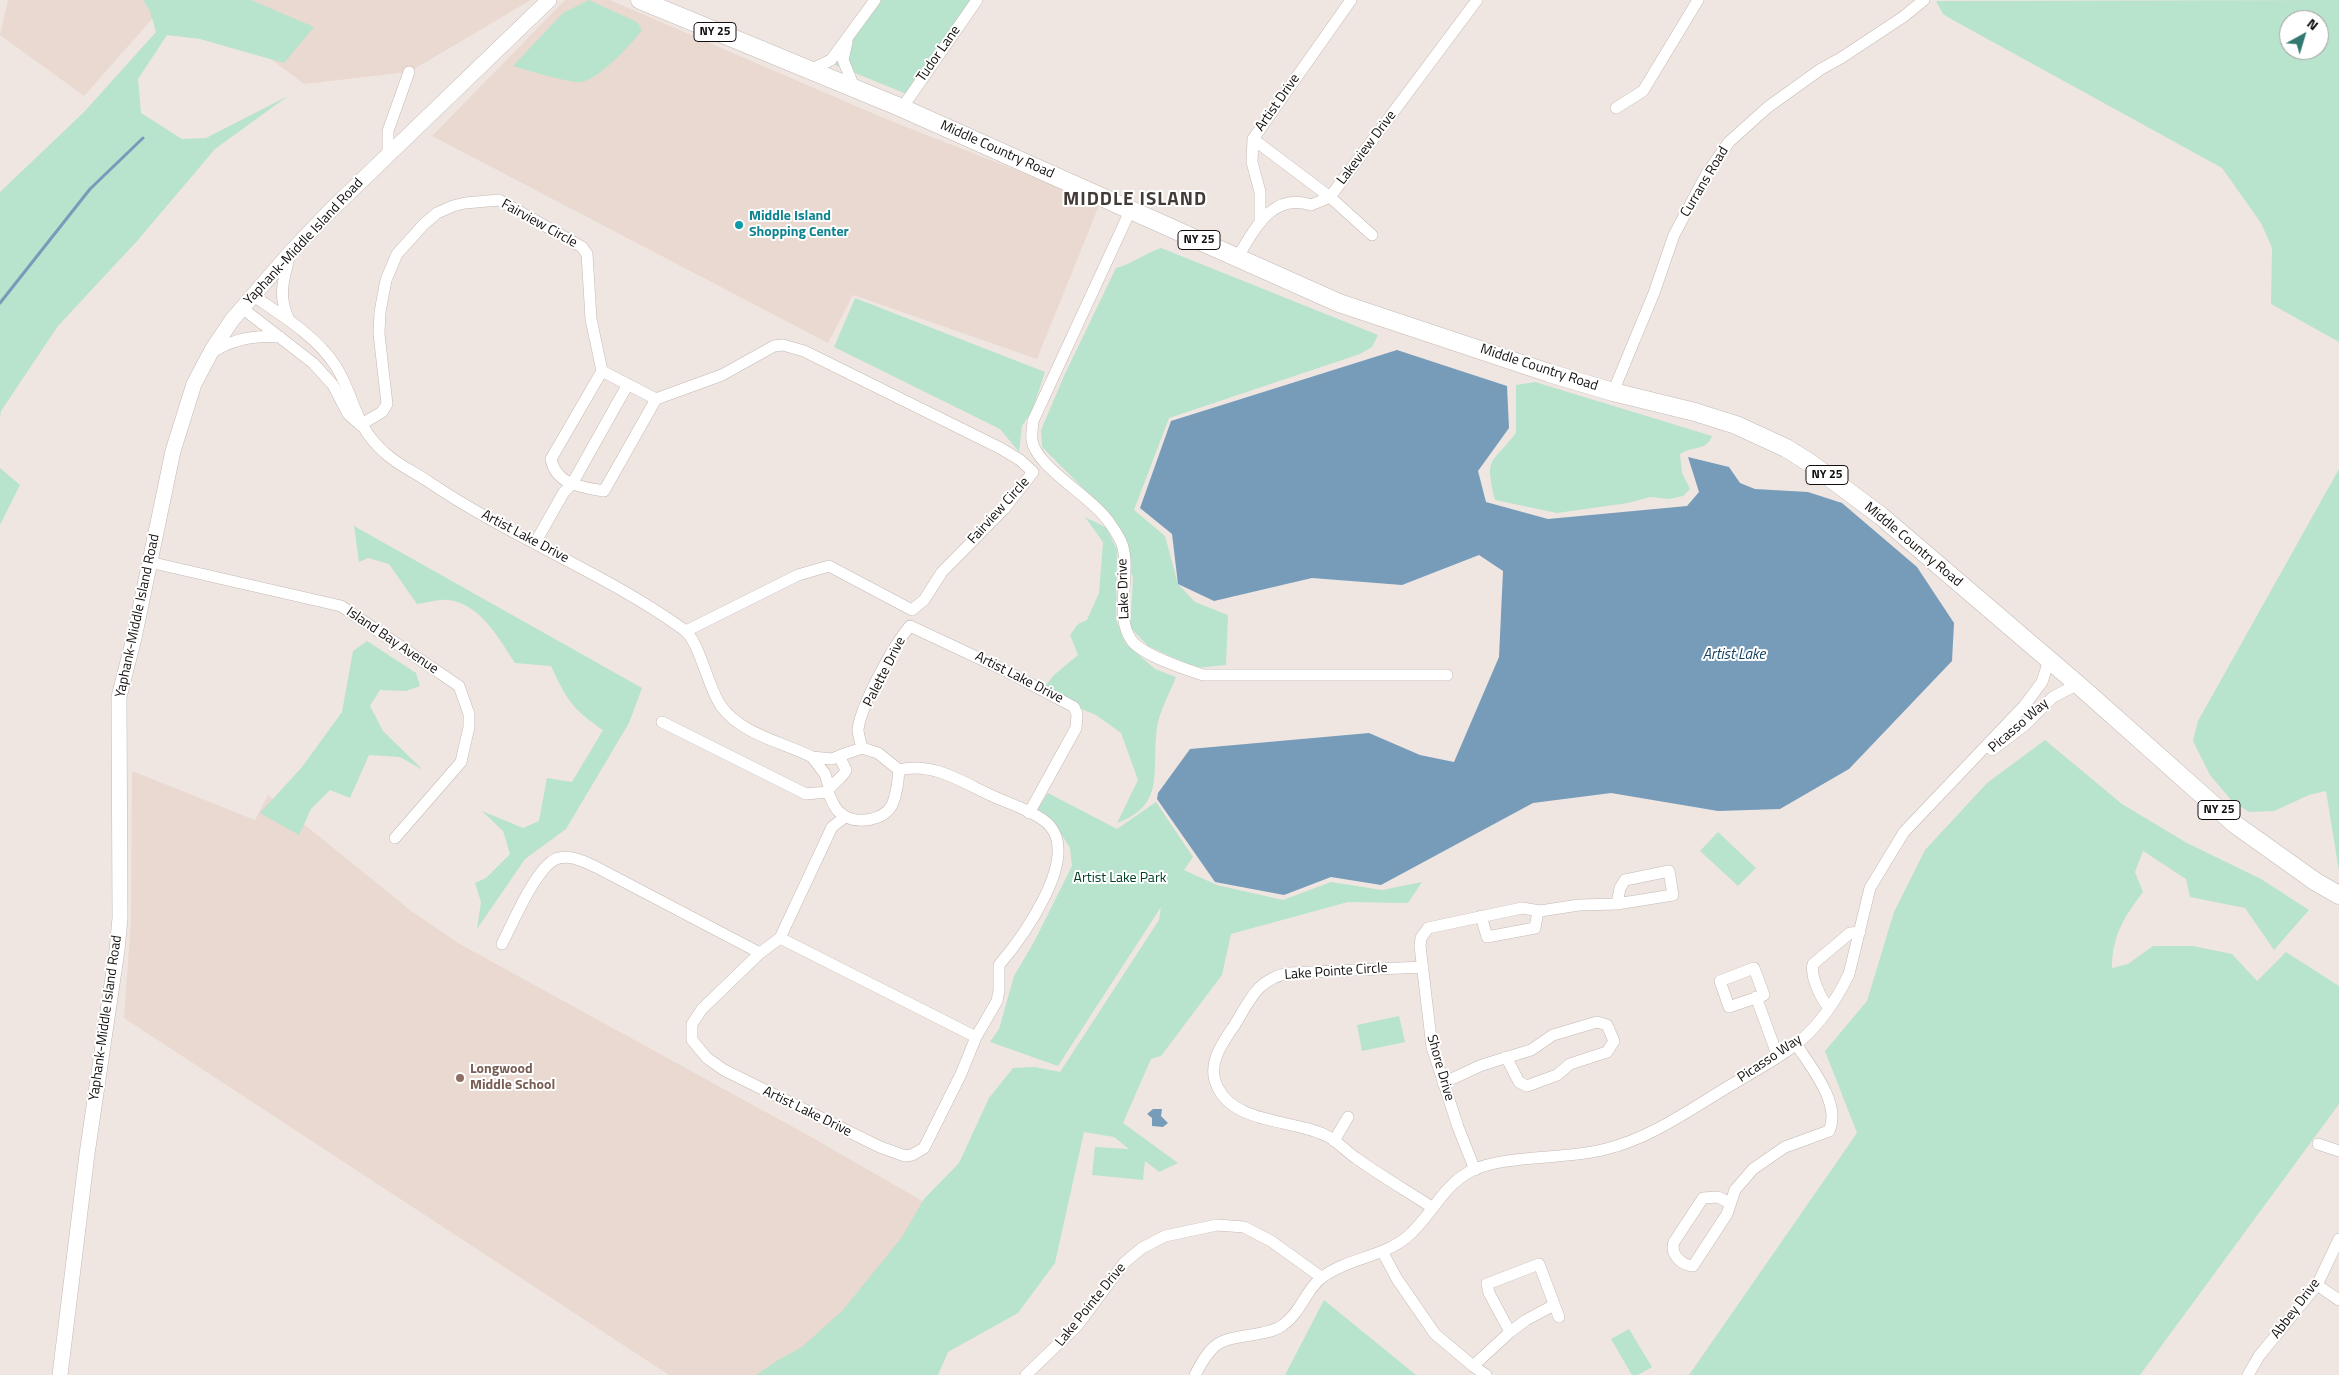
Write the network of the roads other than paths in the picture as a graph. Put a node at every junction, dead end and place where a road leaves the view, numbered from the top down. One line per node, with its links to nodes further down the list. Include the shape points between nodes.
1 (549, 0): 17 (main road, Yaphank-Middle Island Road)
2 (640, 0): 11 (main road, Middle Country Road / NY 25)
3 (875, 0): 10 (street)
4 (977, 0): 14 (street, Tudor Lane)
5 (1351, 0): 16 (street, Artist Drive)
6 (1477, 0): 18 (street, Lakeview Drive)
7 (1698, 0): 15 (street, via 1642,91)
8 (1924, 0): 9 (street, Currans Road)
9 (1914, 4): 31 (street, Currans Road, via 1768,107 1730,142 1706,175 1674,235)
10 (847, 40): 11 (street, via 831,60); 13 (street, via 842,60)
11 (810, 70): 13 (main road, Middle Country Road / NY 25)
12 (409, 72): 17 (street, via 388,131)
13 (855, 89): 14 (main road, Middle Country Road / NY 25)
14 (902, 108): 19 (main road, Middle Country Road / NY 25)
15 (1616, 108)
16 (1253, 139): 18 (street); 20 (street, Artist Drive, via 1252,162 1260,192)
17 (388, 154): 22 (main road, Yaphank-Middle Island Road)
18 (1330, 197): 20 (street, Lakeview Drive, via 1312,205 1298,200 1287,201); 21 (street)
19 (1131, 210): 23 (main road, Middle Country Road / NY 25); 40 (street, Lake Drive, via 1033,421 1032,441 1055,472 1094,504 1122,545 1123,620 1132,641 1166,663 1203,675)
20 (1260, 221): 23 (street, Lakeview Drive)
21 (1372, 235)
22 (290, 252): 24 (main road, Yaphank-Middle Island Road); 26 (street, via 282,286 282,305)
23 (1237, 258): 31 (main road, Middle Country Road / NY 25, via 1338,302 1416,330)
24 (252, 295): 25 (main road, Yaphank-Middle Island Road); 26 (street, Artist Lake Drive)
25 (242, 308): 27 (street); 28 (main road, Yaphank-Middle Island Road)
26 (290, 322): 33 (street, Artist Lake Drive, via 320,347 335,366)
27 (280, 337): 28 (street, via 252,336); 33 (street, via 313,363 333,385 348,414)
28 (209, 354): 36 (main road, Yaphank-Middle Island Road, via 183,415)
29 (602, 371): 30 (street); 33 (street, Fairview Circle, via 591,319 585,249 499,200 465,203 437,213 397,254 386,280 380,312 379,334 387,404 382,412); 34 (street, via 551,459 556,473)
30 (628, 384): 32 (street); 34 (street)
31 (1613, 392): 39 (main road, Middle Country Road / NY 25, via 1736,425 1810,462 1881,516)
32 (656, 399): 34 (street, via 604,491); 38 (street, Fairview Circle, via 722,375 764,350 783,345 804,352 1000,448 1033,472 912,610 828,566 798,575)
33 (360, 425): 35 (street, Artist Lake Drive, via 385,453 407,469)
34 (572, 484): 35 (street, via 564,492)
35 (535, 543): 38 (street, Artist Lake Drive)
36 (149, 562): 53 (street, Island Bay Avenue, via 341,606 459,686 469,714 461,762); 86 (main road, Yaphank-Middle Island Road, via 119,697 120,918)
37 (910, 626): 45 (street, Palette Drive, via 901,636 869,696 858,731); 51 (street, Artist Lake Drive, via 1004,670 1074,708 1076,728)
38 (686, 631): 47 (street, via 715,696 728,714 742,726)
39 (2049, 660): 41 (main road, Middle Country Road / NY 25); 42 (street, Picasso Way, via 2042,682)
40 (1447, 675)
41 (2078, 684): 43 (street, Picasso Way, via 2053,697); 54 (main road, Middle Country Road / NY 25, via 2236,826)
42 (2030, 700): 43 (street); 49 (street, Picasso Way)
43 (2040, 709): 49 (street, Picasso Way, via 2014,734)
44 (662, 722): 50 (street, via 806,794)
45 (862, 748): 46 (street); 48 (street, via 878,753)
46 (839, 756): 47 (street); 50 (street, via 846,770)
47 (812, 758): 50 (street, via 825,774)
48 (899, 770): 51 (street, Artist Lake Drive, via 917,767 951,775); 52 (street, via 897,792 881,817 858,820)
49 (1963, 773): 58 (street, Picasso Way, via 1895,844 1870,888)
50 (829, 790): 52 (street, via 838,811)
51 (1029, 813): 65 (street, Artist Lake Drive, via 1050,826 1058,844 1058,865 1017,944 999,965 997,1001)
52 (845, 817): 59 (street, Artist Lake Drive, via 832,827)
53 (395, 838)
54 (2339, 895)
55 (1617, 904): 55 (street, via 1625,880 1669,871 1673,895); 56 (street, via 1573,905)
56 (1538, 911): 57 (street, via 1522,908); 57 (street, via 1535,928 1487,937)
57 (1481, 916): 62 (street, Shore Drive, via 1428,928 1423,932 1420,946)
58 (1860, 932): 64 (street, Picasso Way, via 1849,974); 64 (street, via 1850,933 1813,964 1822,997)
59 (780, 938): 61 (street, Artist Lake Drive); 65 (street)
60 (502, 944): 61 (street, via 546,867 556,858 568,856 590,864)
61 (760, 953): 65 (street, Artist Lake Drive, via 702,1009 692,1024 692,1040 707,1058 724,1070 896,1154 912,1155 924,1148 962,1074)
62 (1423, 967): 69 (street, Shore Drive, via 1432,1047); 71 (street, Lake Pointe Circle, via 1289,973 1270,978 1256,992 1220,1047 1213,1069 1214,1079 1232,1106)
63 (1756, 998): 67 (street)
64 (1829, 1008): 66 (street, Picasso Way)
65 (976, 1037)
66 (1796, 1044): 67 (street, Picasso Way); 75 (street, via 1827,1094 1833,1123 1822,1135 1785,1147 1762,1161 1744,1178)
67 (1778, 1057): 74 (street, Picasso Way, via 1680,1116 1631,1141 1581,1155 1493,1164)
68 (1506, 1058): 68 (street, via 1531,1050 1554,1035 1597,1022 1607,1025 1614,1041 1607,1052 1570,1064 1557,1075 1527,1086 1518,1082); 69 (street)
69 (1443, 1083): 74 (street, Shore Drive)
70 (1348, 1118): 71 (street)
71 (1334, 1140): 76 (street, Lake Pointe Circle, via 1357,1159)
72 (2318, 1144): 73 (street)
73 (2339, 1151)
74 (1475, 1170): 76 (street, Picasso Way, via 1447,1190)
75 (1730, 1203): 75 (street, via 1727,1214 1693,1266 1674,1256 1674,1242 1703,1198 1718,1197)
76 (1433, 1208): 78 (street, via 1407,1238)
77 (2339, 1239): 80 (street, Abbey Drive)
78 (1382, 1251): 79 (street, via 1346,1263); 85 (street, via 1435,1334)
79 (1321, 1277): 87 (street, Lake Pointe Drive, via 1271,1240 1244,1227 1217,1225 1166,1236 1142,1248 1124,1263 1077,1326); 88 (street, via 1288,1322 1276,1330 1215,1344)
80 (2317, 1285): 81 (street); 90 (street, Abbey Drive, via 2259,1356)
81 (2339, 1300)
82 (1554, 1305): 83 (street); 84 (street); 84 (street, via 1538,1264 1487,1284)
83 (1559, 1316)
84 (1510, 1332): 85 (street)
85 (1473, 1366): 89 (street)
86 (60, 1375)
87 (1026, 1375)
88 (1195, 1375)
89 (1486, 1375)
90 (2248, 1375)

